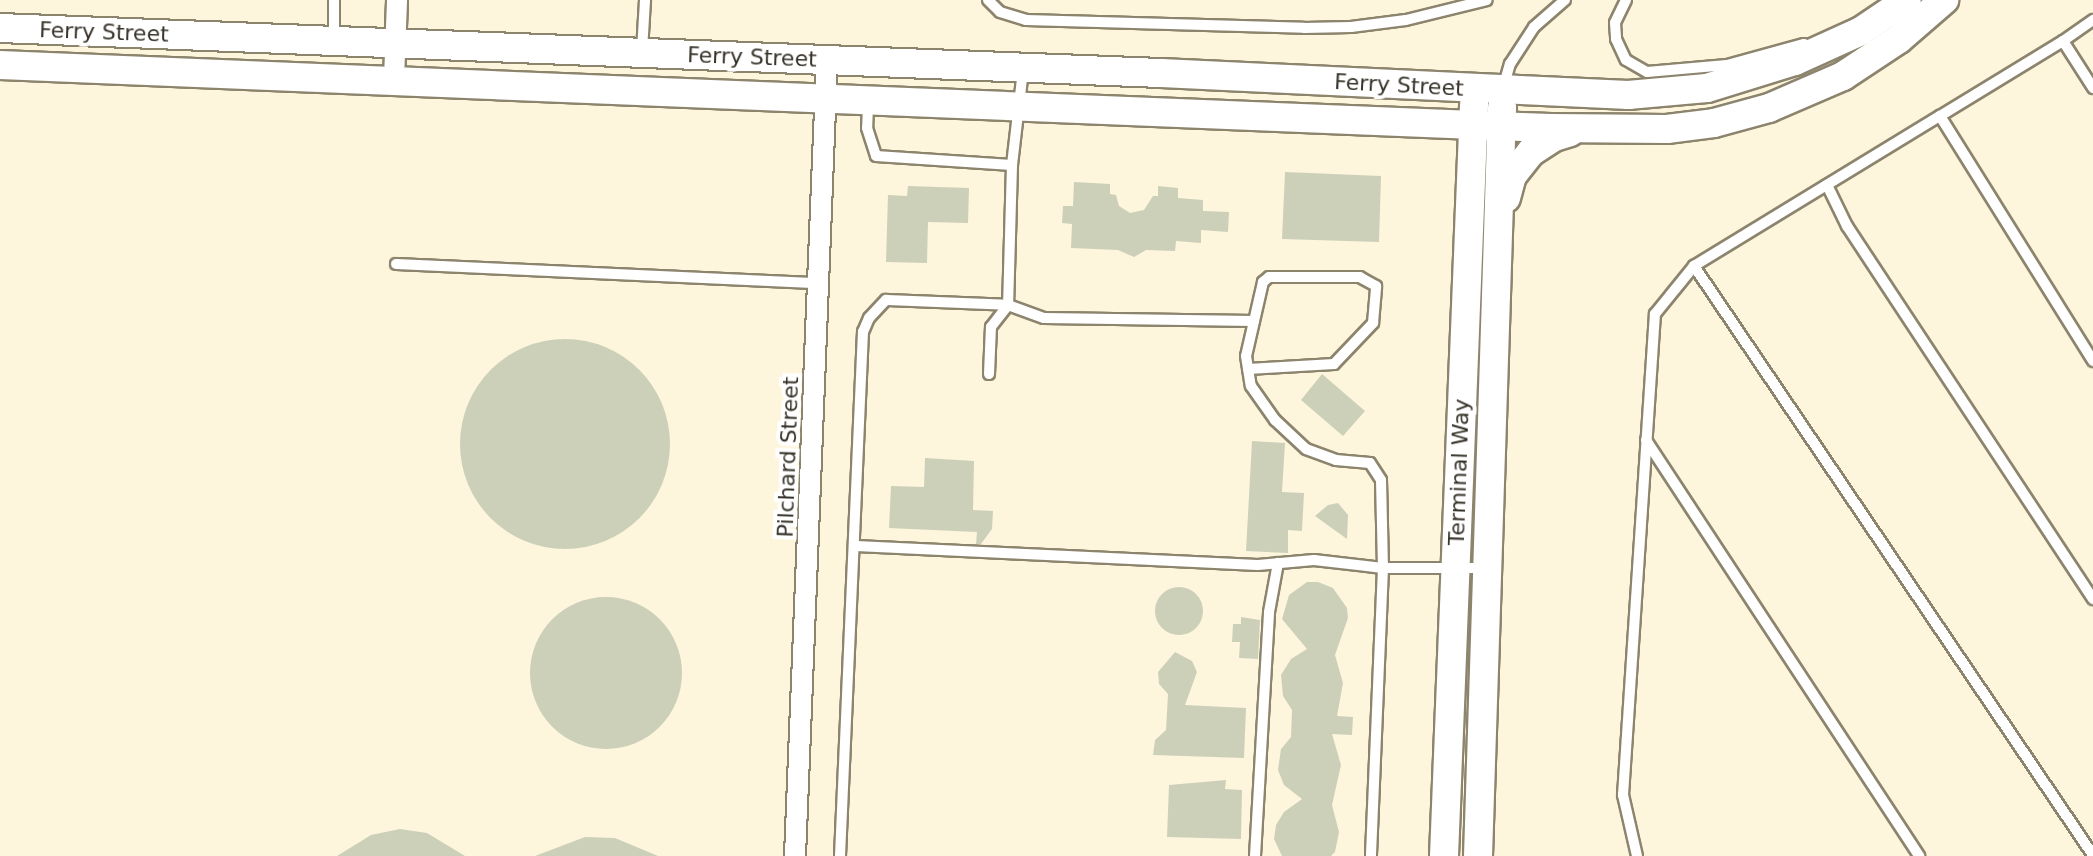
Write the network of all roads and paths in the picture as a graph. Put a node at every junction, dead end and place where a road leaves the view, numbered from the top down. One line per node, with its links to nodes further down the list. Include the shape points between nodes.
1 (334, 0): 13 (lane)
2 (397, 0): 15 (street)
3 (645, 0): 16 (lane)
4 (988, 0): 5 (lane, via 1000,12 1026,20 1304,28 1406,20)
5 (1487, 0)
6 (1565, 0): 22 (lane, via 1534,27)
7 (1626, 0): 12 (lane, via 1615,23 1616,39 1626,60 1647,72 1727,65)
8 (1907, 0): 12 (main road, Ferry Street)
9 (1944, 0): 29 (main road, via 1899,39 1843,76 1769,108 1667,129)
10 (2093, 20): 14 (lane)
11 (0, 28): 13 (main road, Ferry Street)
12 (1861, 31): 22 (main road, Ferry Street, via 1795,61 1707,88 1628,95)
13 (334, 41): 15 (main road, Ferry Street)
14 (2063, 41): 21 (lane); 26 (lane)
15 (395, 43): 16 (main road, Ferry Street); 20 (street)
16 (642, 53): 17 (main road, Ferry Street)
17 (827, 60): 19 (main road, Ferry Street); 23 (street, Pilchard Street)
18 (0, 65): 20 (main road, Ferry Street)
19 (1023, 68): 22 (main road, Ferry Street); 25 (lane)
20 (394, 79): 23 (main road, Ferry Street)
21 (2093, 88)
22 (1489, 89): 27 (main road, Terminal Way); 28 (main road, Terminal Way)
23 (827, 97): 24 (main road, Ferry Street); 35 (street, Pilchard Street)
24 (868, 99): 25 (main road, Ferry Street); 30 (lane, via 867,128 876,156)
25 (1019, 106): 27 (main road, Ferry Street); 30 (lane)
26 (1940, 116): 31 (lane); 38 (lane)
27 (1473, 125): 28 (main road, Ferry Street); 46 (main road, Terminal Way)
28 (1502, 126): 29 (main road); 32 (main road, Terminal Way)
29 (1584, 128): 32 (main road, via 1554,137 1531,152 1512,176)
30 (1012, 165): 36 (lane)
31 (1827, 185): 34 (lane); 47 (lane, via 1847,226)
32 (1499, 222): 45 (main road, Terminal Way)
33 (396, 264): 35 (lane)
34 (1694, 266): 41 (lane, via 1655,314); 48 (lane)
35 (819, 283): 49 (street, Pilchard Street)
36 (1008, 305): 37 (lane, via 1044,318); 40 (lane, via 991,327); 42 (lane, via 886,300 869,318 860,362)
37 (1254, 321): 39 (lane); 39 (lane, via 1263,282 1269,277 1360,277 1376,286 1373,323 1334,364)
38 (2093, 361)
39 (1248, 369): 44 (lane, via 1251,386 1275,420 1306,449 1336,460 1370,463 1381,480)
40 (989, 374)
41 (1646, 440): 55 (lane, via 1623,795); 56 (lane)
42 (856, 546): 43 (lane); 50 (lane)
43 (1278, 563): 44 (lane, via 1314,560); 51 (lane, via 1269,612)
44 (1383, 568): 46 (lane); 52 (lane)
45 (1488, 568): 46 (lane); 54 (main road, Terminal Way)
46 (1456, 569): 53 (main road, Terminal Way)
47 (2093, 599)
48 (2093, 855)
49 (795, 856)
50 (840, 856)
51 (1255, 856)
52 (1371, 856)
53 (1444, 856)
54 (1478, 856)
55 (1637, 856)
56 (1919, 856)

